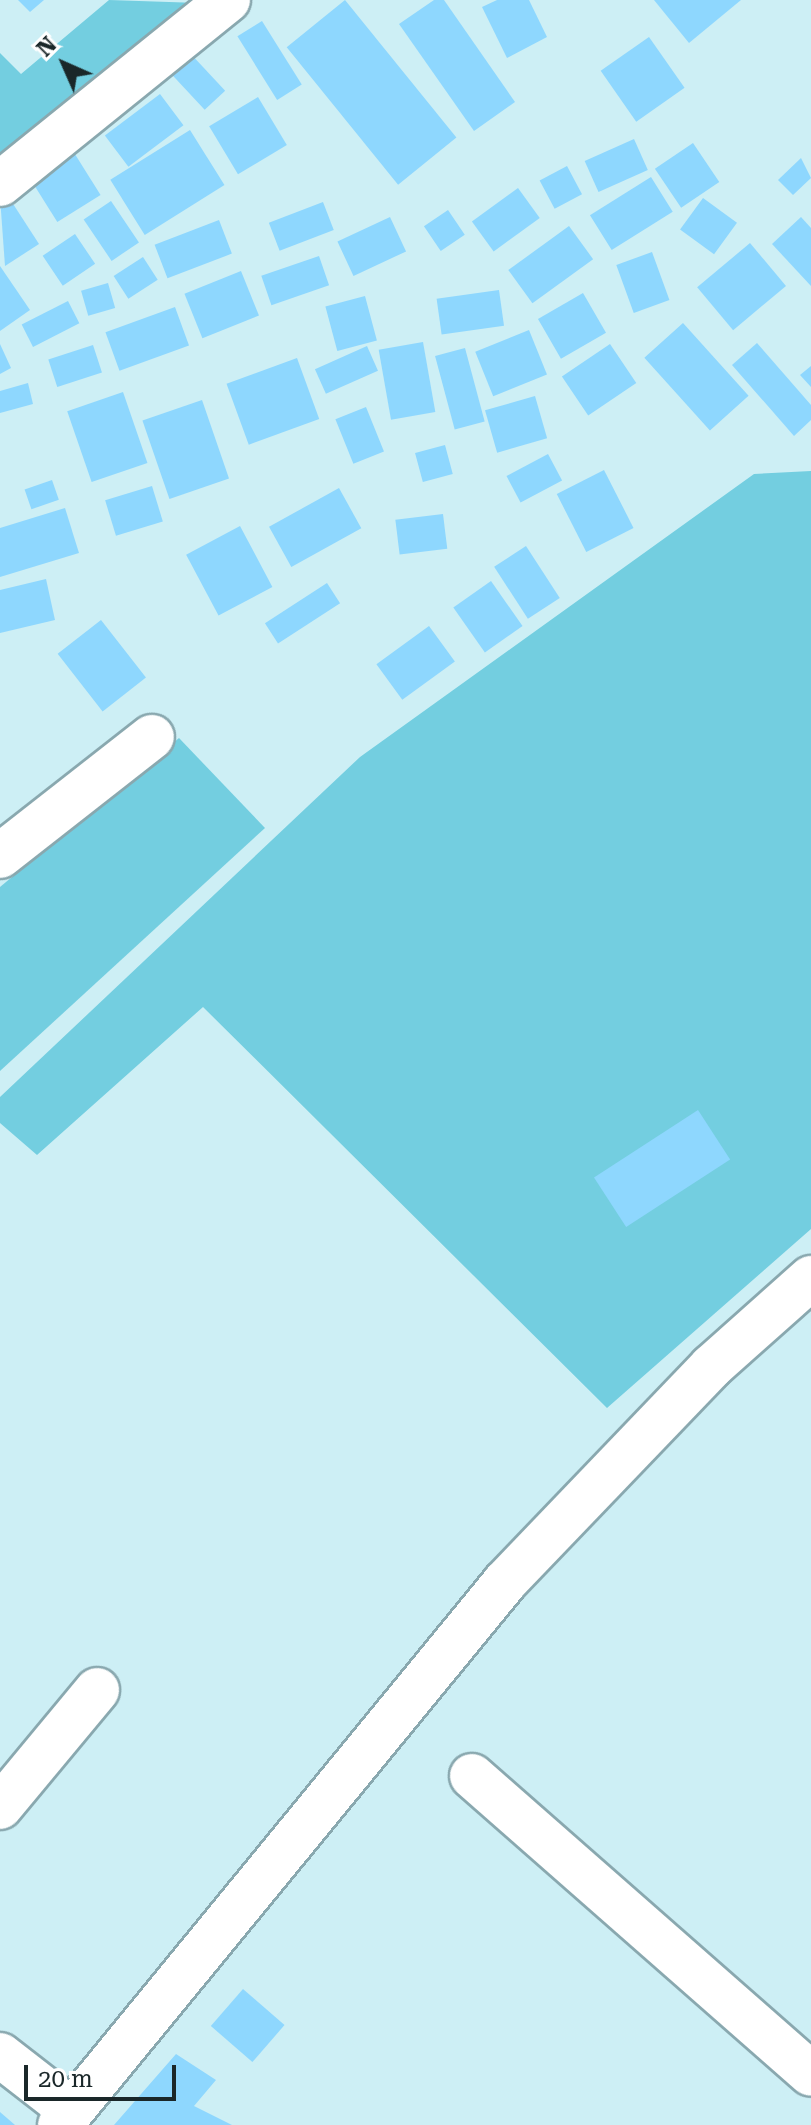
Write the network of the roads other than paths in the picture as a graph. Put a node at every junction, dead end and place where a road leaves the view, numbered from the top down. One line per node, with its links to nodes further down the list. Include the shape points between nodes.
1 (228, 0): 2 (street)
2 (0, 184)
3 (152, 737): 4 (street)
4 (0, 856)
5 (811, 1278): 11 (street, via 711,1367 505,1582)
6 (97, 1690): 8 (street)
7 (472, 1776): 10 (street)
8 (8, 1780)
9 (0, 2055): 11 (street)
10 (811, 2074)
11 (65, 2117)

